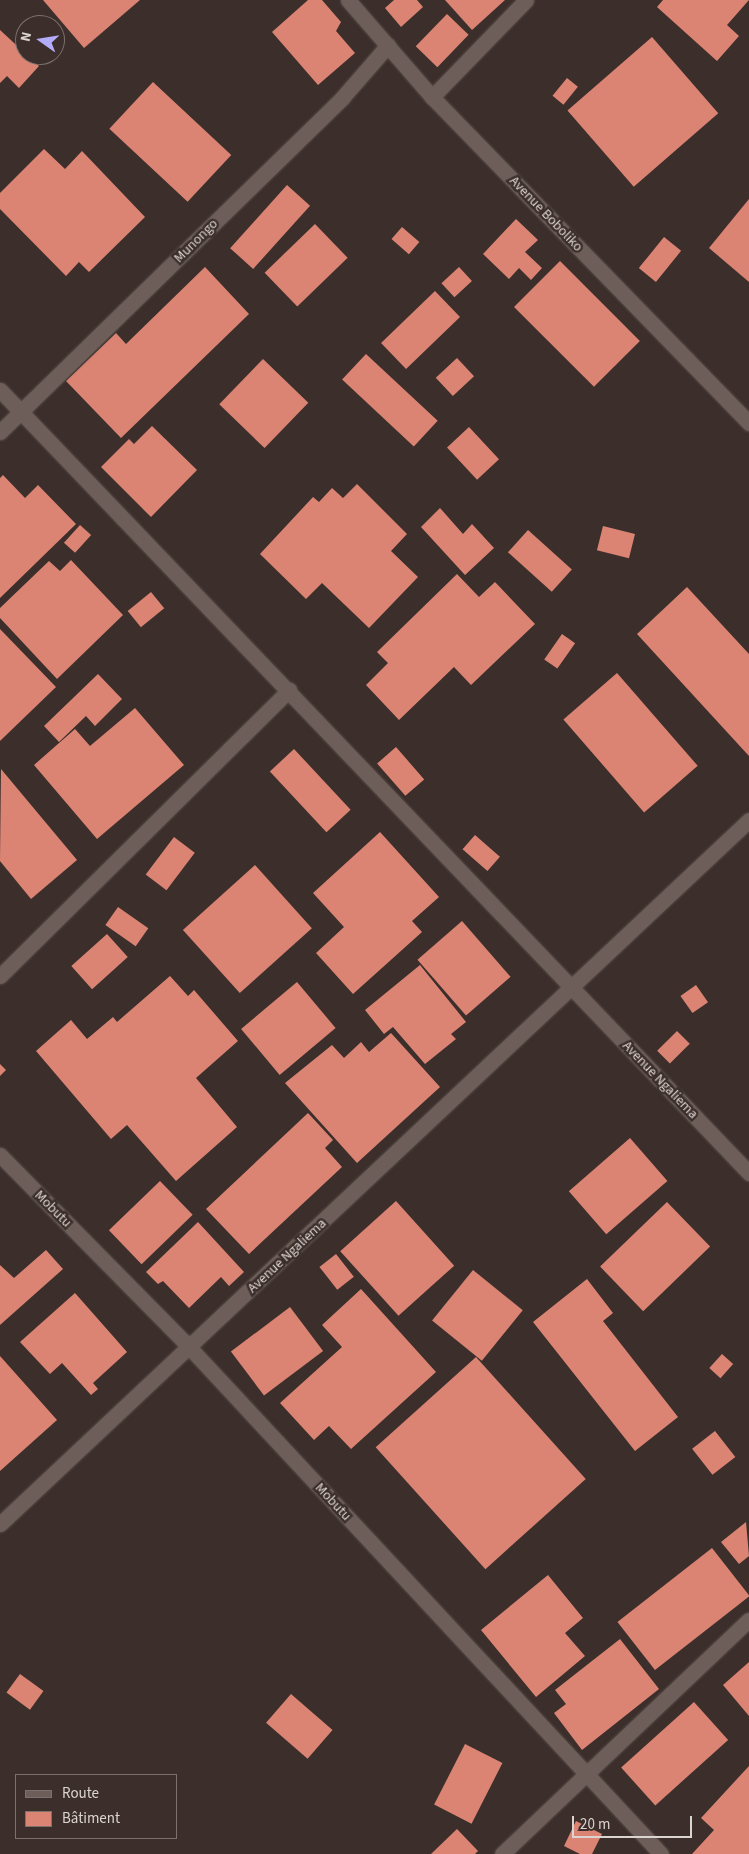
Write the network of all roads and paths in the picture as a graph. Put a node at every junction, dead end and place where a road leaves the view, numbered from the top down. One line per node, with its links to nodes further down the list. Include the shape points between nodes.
1 (348, 0): 3 (street, Avenue Boboliko)
2 (526, 0): 4 (street)
3 (388, 45): 4 (street, Avenue Boboliko); 6 (street, Munongo, via 342,98)
4 (432, 98): 7 (street, Avenue Boboliko)
5 (0, 390): 6 (street)
6 (22, 413): 8 (street, Munongo); 9 (street)
7 (749, 423)
8 (0, 432)
9 (289, 690): 11 (street); 12 (street)
10 (749, 820): 12 (street, Avenue Ngaliema)
11 (0, 976)
12 (571, 986): 14 (street, Avenue Ngaliema); 15 (street, Avenue Ngaliema)
13 (0, 1155): 15 (street, Mobutu)
14 (749, 1173)
15 (190, 1348): 16 (street, Avenue Ngaliema); 18 (street, Mobutu)
16 (0, 1524)
17 (749, 1620): 18 (street)
18 (585, 1773): 19 (street); 20 (street, Mobutu)
19 (502, 1854)
20 (661, 1854)

